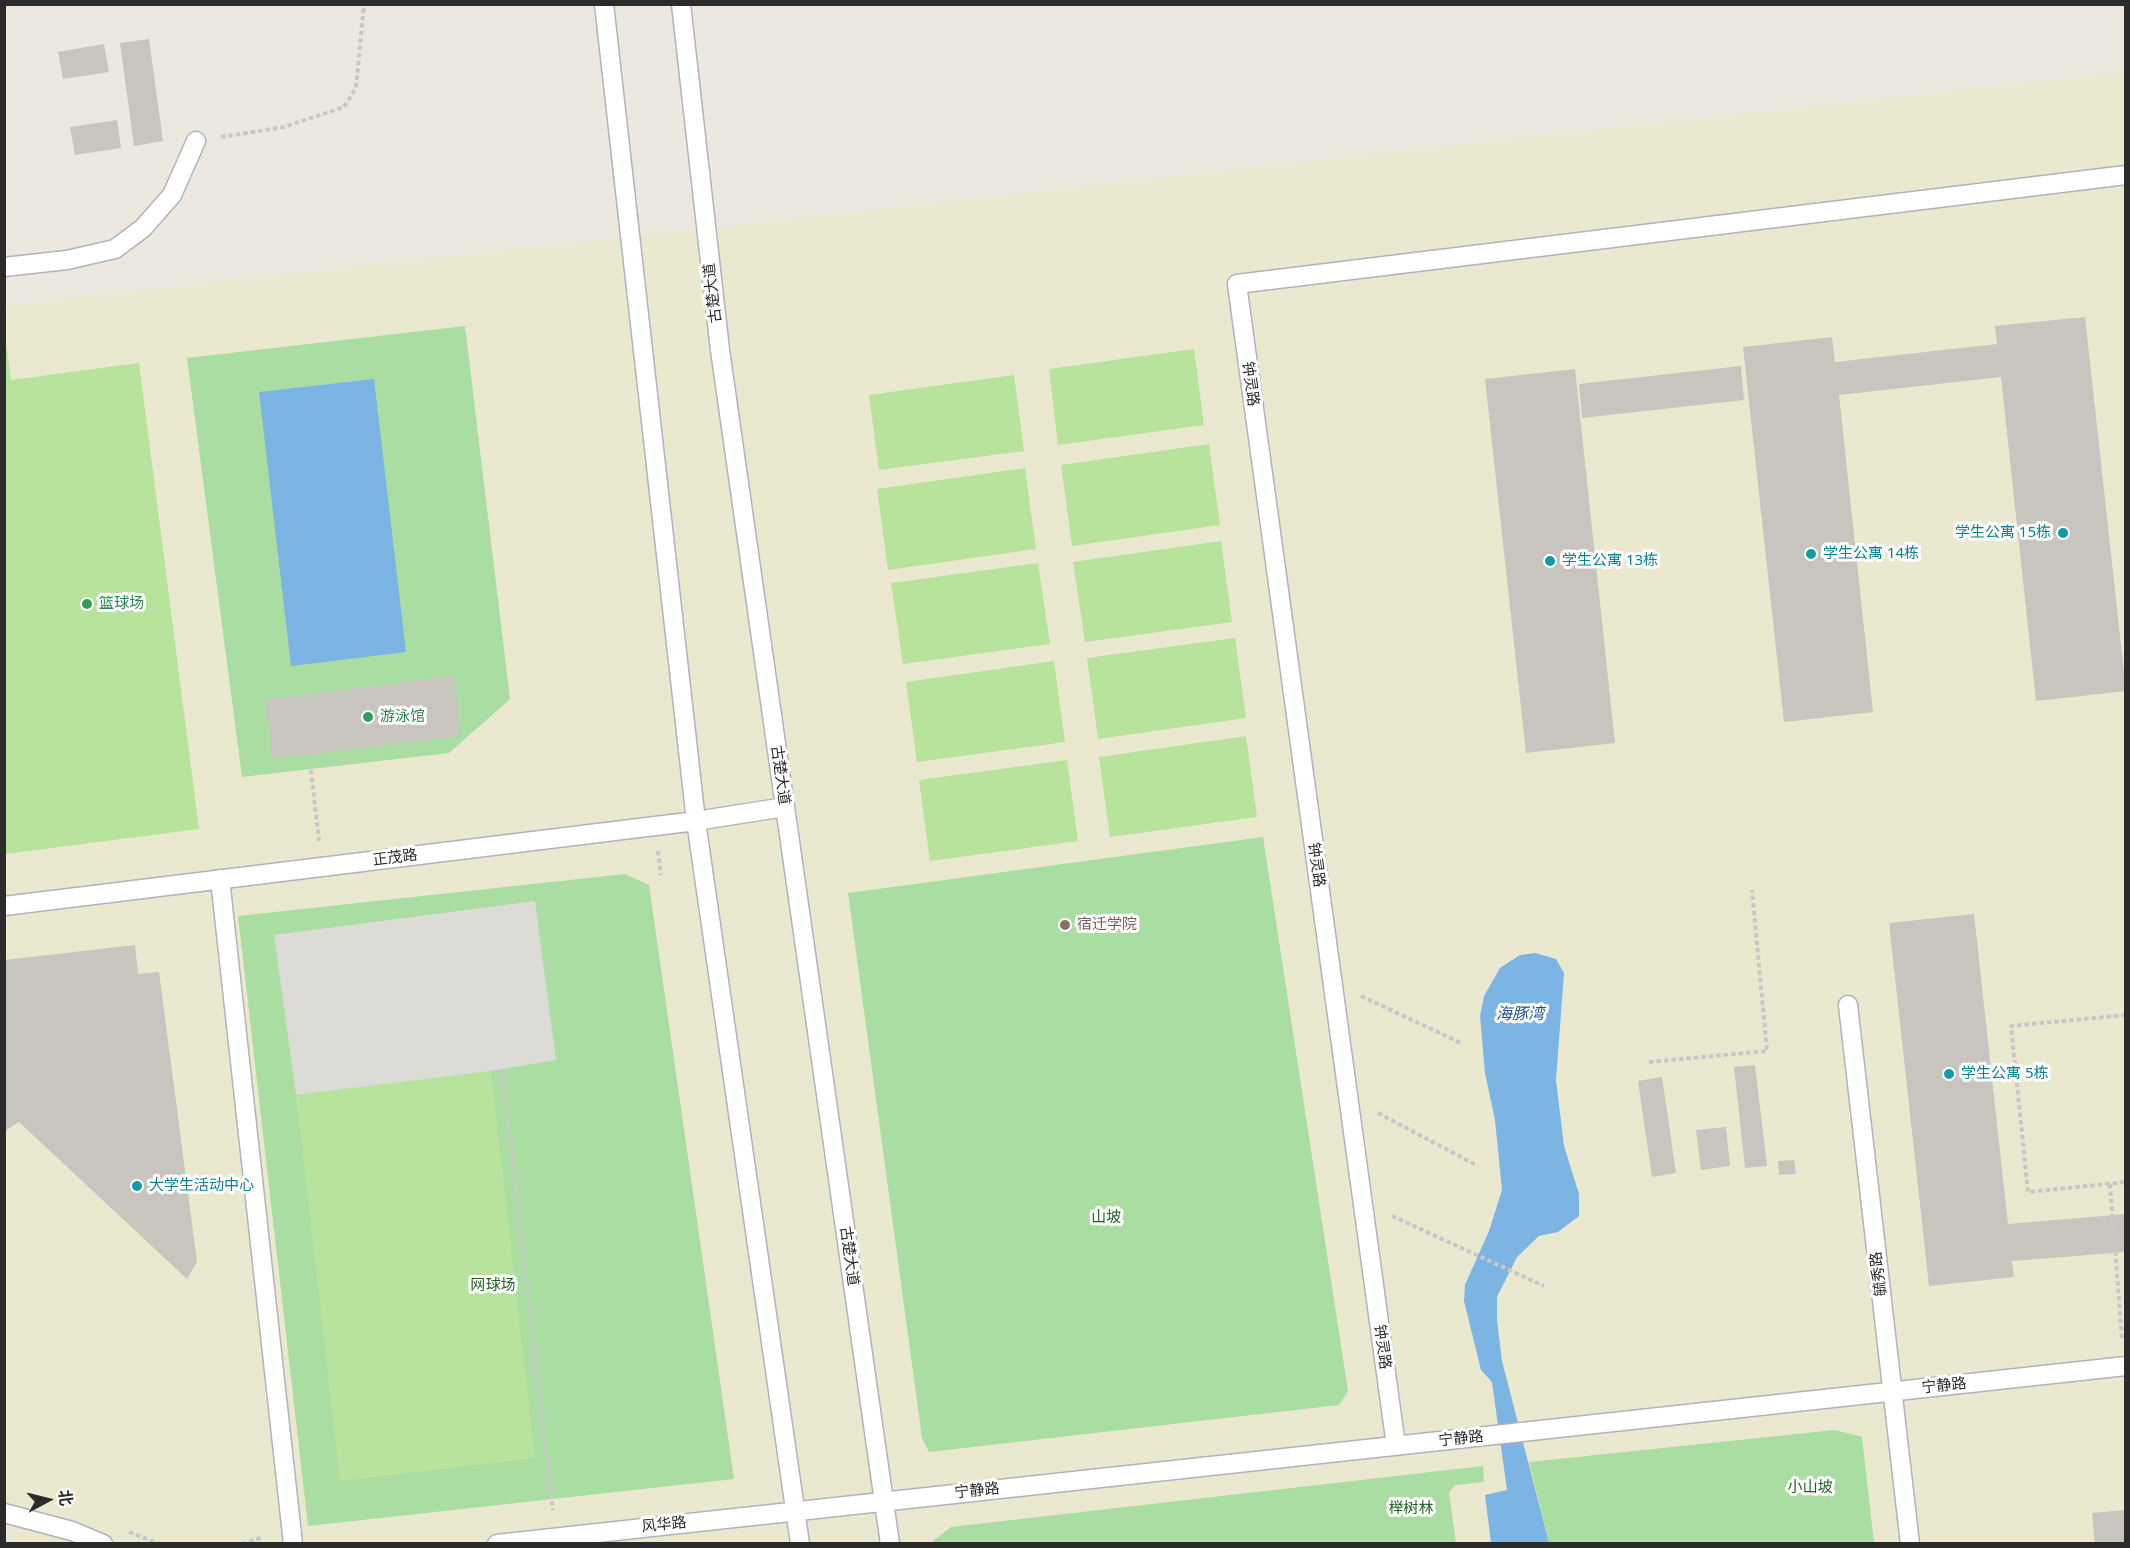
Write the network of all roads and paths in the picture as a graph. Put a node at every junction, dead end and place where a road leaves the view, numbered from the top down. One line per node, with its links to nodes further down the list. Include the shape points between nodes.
1 (364, 4): 4 (path, via 356,88 344,107 284,127)
2 (604, 4): 9 (lane)
3 (681, 4): 8 (lane, 古楚大道, via 720,350)
4 (196, 141): 6 (lane, via 172,195 143,228 115,249 67,260)
5 (2126, 175): 28 (lane, 钟灵路, via 1237,284)
6 (4, 267)
7 (311, 770): 10 (path)
8 (785, 807): 9 (lane, 正茂路); 29 (lane, 古楚大道)
9 (696, 821): 11 (lane, 正茂路); 30 (lane)
10 (319, 843)
11 (220, 879): 13 (lane, 正茂路); 36 (lane)
12 (1752, 890): 18 (path, via 1767,1051)
13 (4, 906)
14 (1359, 995): 17 (path)
15 (1848, 1005): 27 (lane, 毓秀路)
16 (2126, 1015): 23 (path, via 2011,1026 2028,1192)
17 (1461, 1043)
18 (1649, 1062)
19 (502, 1069): 31 (path)
20 (1376, 1112): 21 (path)
21 (1478, 1166)
22 (2126, 1182): 23 (path)
23 (2110, 1184): 26 (path)
24 (1390, 1215): 25 (path)
25 (1544, 1286)
26 (2125, 1366): 27 (lane, 宁静路)
27 (1893, 1392): 28 (lane, 宁静路); 40 (lane, 毓秀路)
28 (1396, 1446): 29 (lane, 宁静路)
29 (884, 1502): 30 (lane, 宁静路); 39 (lane, 古楚大道)
30 (796, 1511): 37 (lane, 风华路); 38 (lane)
31 (553, 1512)
32 (4, 1513): 34 (lane, via 72,1531)
33 (265, 1527): 35 (path, via 263,1539)
34 (103, 1544)
35 (242, 1544)
36 (293, 1544)
37 (497, 1544)
38 (800, 1544)
39 (891, 1544)
40 (1910, 1544)

